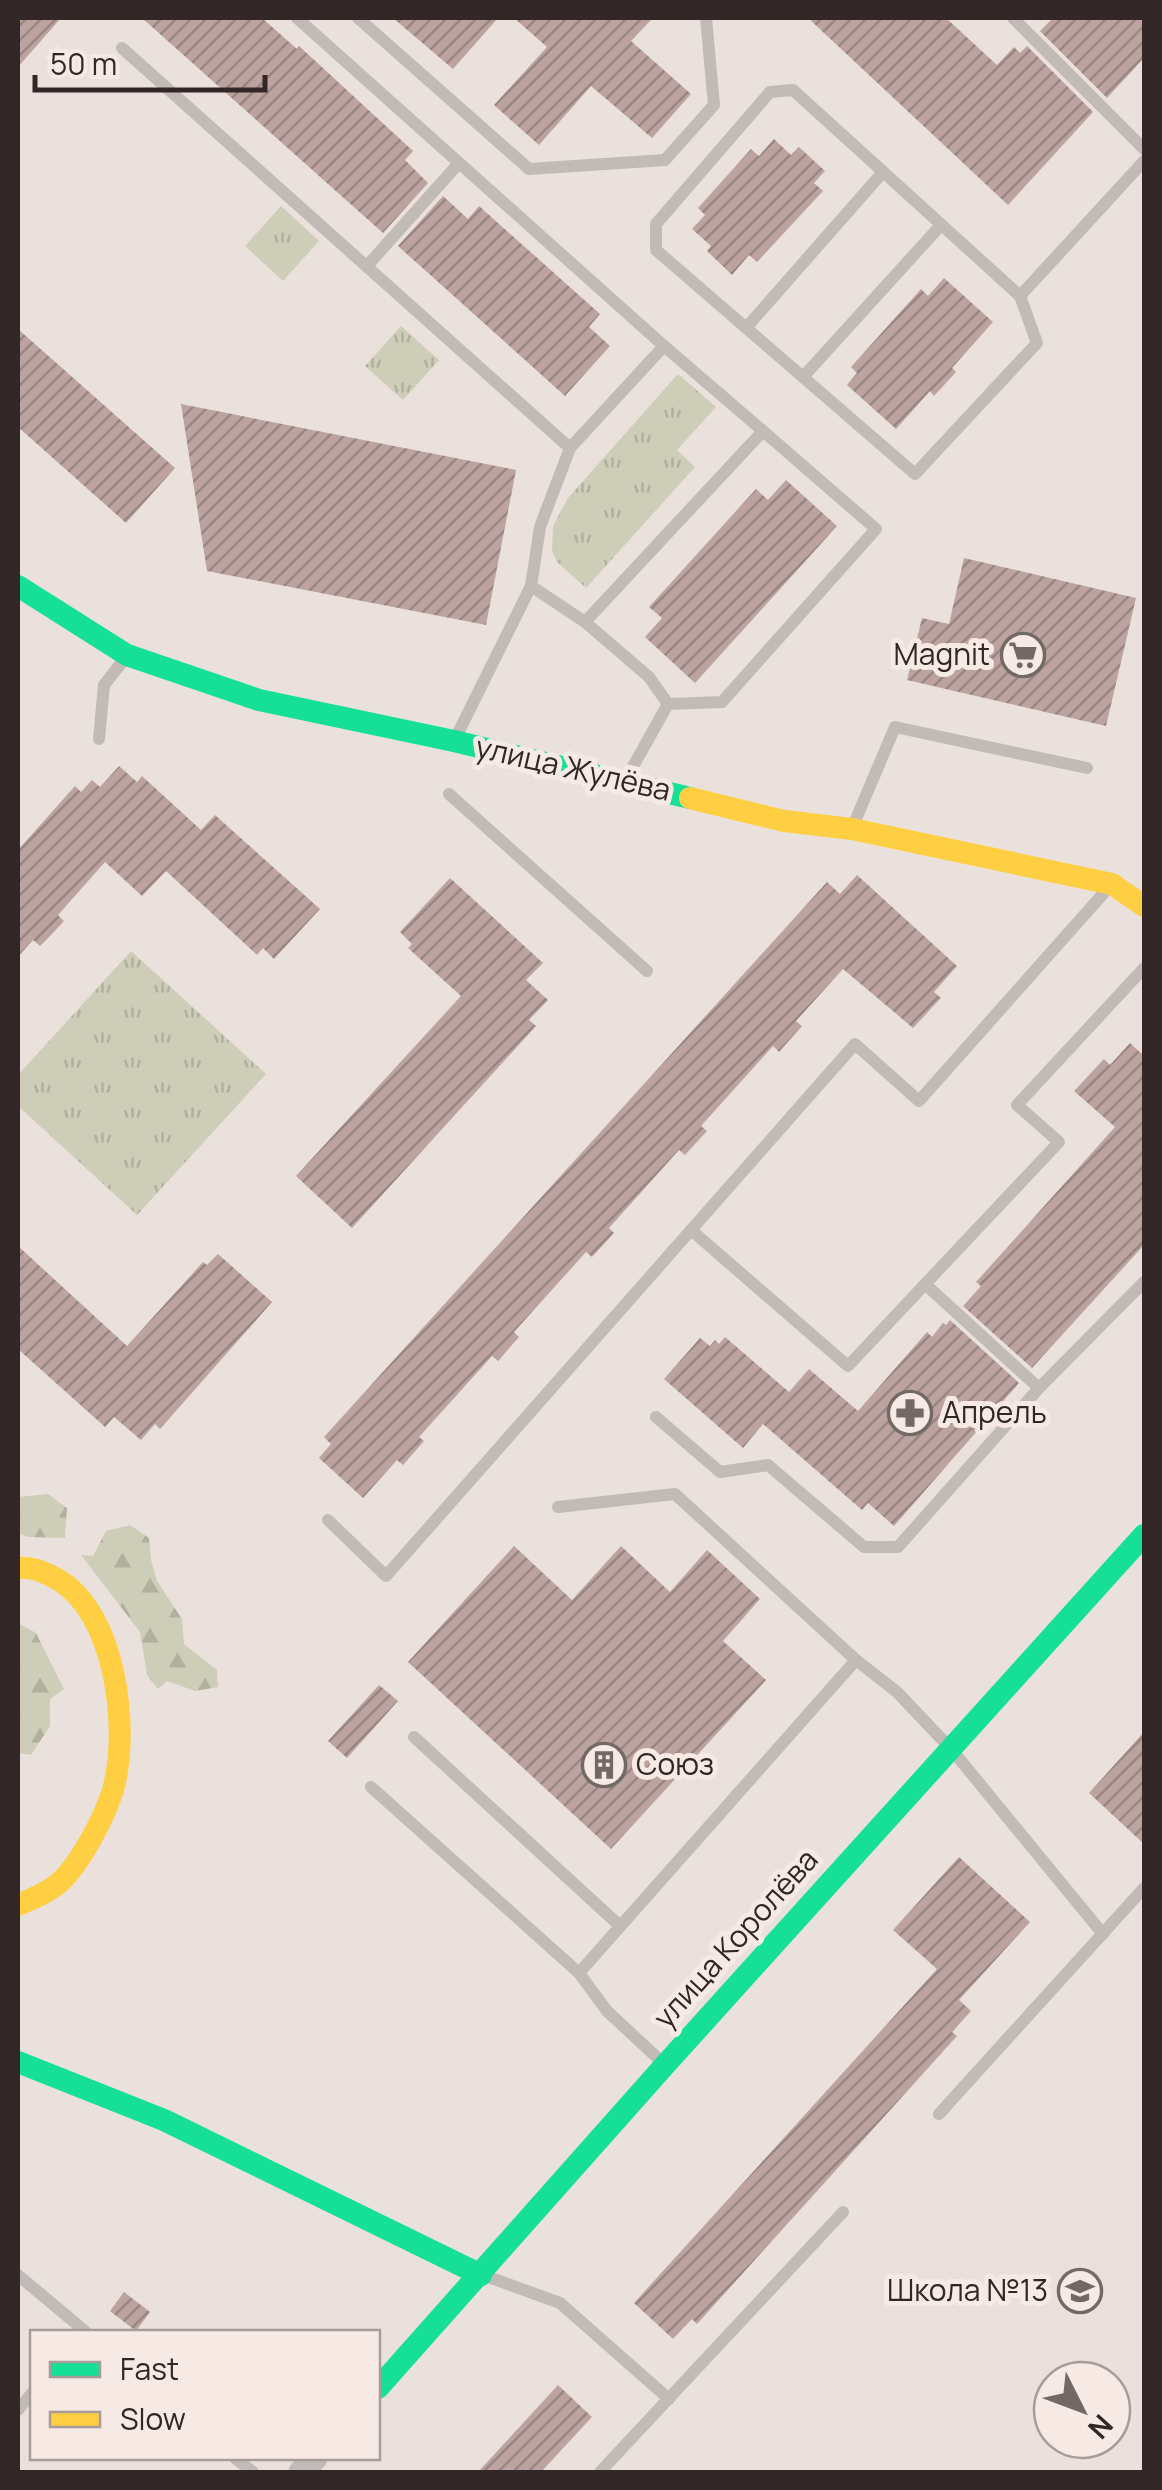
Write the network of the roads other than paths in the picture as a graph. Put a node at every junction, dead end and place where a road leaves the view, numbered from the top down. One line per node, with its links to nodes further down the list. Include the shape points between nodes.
1 (296, 18): 8 (lane)
2 (358, 18): 3 (lane, via 529,169 665,160 714,105)
3 (706, 18)
4 (1017, 19): 6 (lane)
5 (122, 48): 11 (lane)
6 (1144, 149)
7 (1144, 161): 12 (lane)
8 (459, 163): 11 (lane); 14 (lane)
9 (883, 172): 10 (lane); 13 (lane); 13 (lane, via 793,90 770,92 656,224 656,250)
10 (941, 224): 12 (lane); 15 (lane)
11 (366, 266): 17 (lane)
12 (1020, 296): 15 (lane, via 1037,343 915,474)
13 (746, 328): 15 (lane)
14 (664, 346): 16 (lane); 17 (lane)
15 (804, 377)
16 (763, 431): 20 (lane); 22 (lane, via 876,530 722,702)
17 (570, 448): 19 (lane, via 540,527)
18 (18, 586): 21 (street, улица Жулёва)
19 (531, 586): 20 (lane); 24 (lane)
20 (585, 622): 22 (lane, via 649,678)
21 (127, 655): 23 (lane, via 104,685); 24 (street, улица Жулёва, via 259,700)
22 (668, 704): 26 (lane)
23 (99, 739)
24 (454, 741): 26 (street, улица Жулёва)
25 (1087, 768): 28 (lane, via 894,726)
26 (625, 781): 28 (street, улица Жулёва, via 784,821)
27 (449, 794): 32 (lane)
28 (852, 829): 29 (street, улица Жулёва)
29 (1112, 884): 30 (street, улица Жулёва); 33 (lane, via 919,1100 855,1044)
30 (1144, 906)
31 (1144, 968): 35 (lane, via 1017,1105 1058,1142)
32 (647, 970)
33 (691, 1230): 35 (lane, via 848,1366); 39 (lane, via 386,1576)
34 (1144, 1282): 36 (lane)
35 (926, 1284): 36 (lane)
36 (1040, 1388): 37 (lane, via 898,1548 864,1547 768,1466 720,1472)
37 (656, 1417)
38 (558, 1507): 42 (lane, via 675,1494)
39 (328, 1520)
40 (1144, 1535): 44 (street, улица Королёва)
41 (18, 1568): 47 (street, via 34,1566 71,1587 90,1612 108,1653 120,1743 114,1786 94,1832 59,1883)
42 (856, 1660): 44 (lane); 48 (lane)
43 (414, 1737): 48 (lane)
44 (952, 1750): 49 (lane); 52 (street, улица Королёва)
45 (371, 1787): 50 (lane)
46 (1144, 1888): 49 (lane)
47 (18, 1905)
48 (620, 1926): 50 (lane)
49 (1103, 1934): 53 (lane)
50 (579, 1973): 52 (lane, via 607,2012)
51 (18, 2062): 56 (street, via 164,2120)
52 (666, 2065): 56 (street, улица Королёва)
53 (939, 2114)
54 (843, 2212): 59 (lane)
55 (18, 2275): 57 (lane)
56 (480, 2275): 58 (street, улица Королёва); 59 (lane, via 560,2304)
57 (83, 2330)
58 (380, 2386)
59 (668, 2399): 60 (lane)
60 (600, 2472)

